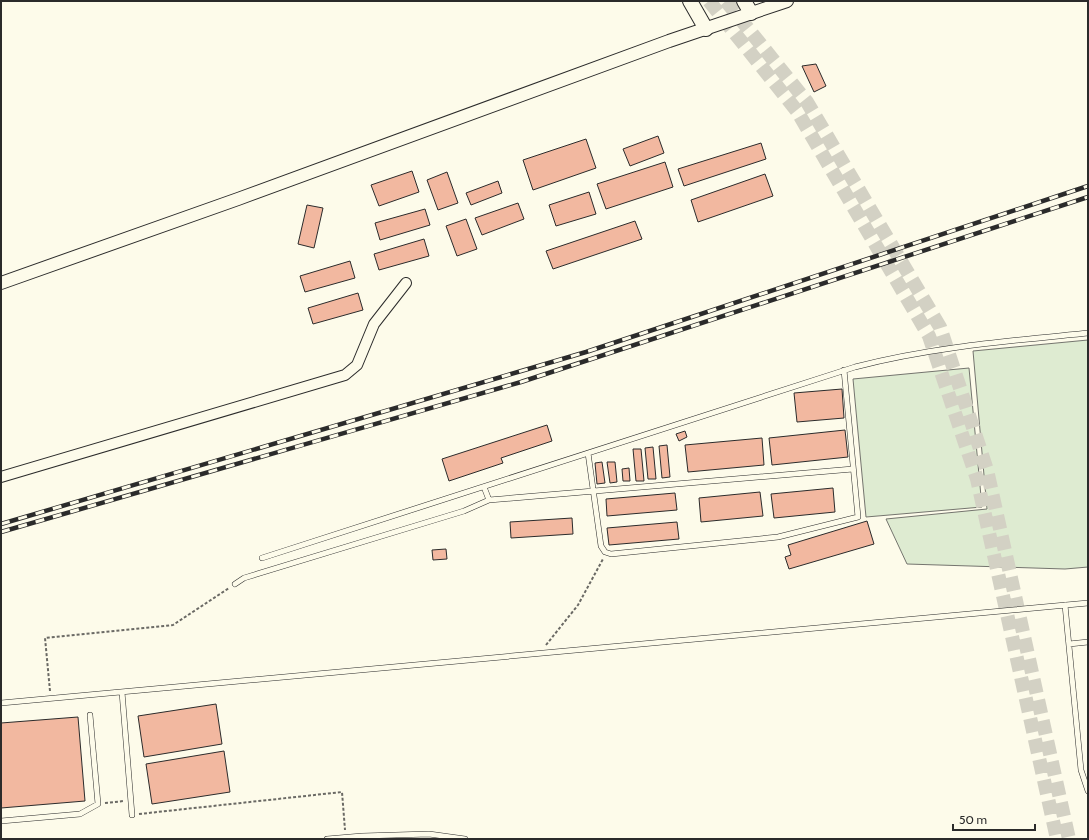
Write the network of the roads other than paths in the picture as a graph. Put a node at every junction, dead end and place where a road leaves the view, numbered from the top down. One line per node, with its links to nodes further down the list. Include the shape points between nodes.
1 (690, 1): 4 (main road)
2 (787, 1): 3 (street)
3 (748, 7): 4 (street)
4 (706, 29): 5 (street)
5 (1, 283)
6 (406, 283): 11 (street, via 374,324 357,365 345,375)
7 (1088, 333): 8 (lane, via 969,344 898,356)
8 (844, 370): 9 (lane); 10 (lane)
9 (588, 453): 12 (lane); 13 (lane)
10 (853, 469): 13 (lane); 13 (lane, via 858,517 778,537 611,554 605,552 601,546)
11 (1, 477)
12 (484, 486): 14 (lane); 15 (lane)
13 (594, 490): 14 (lane)
14 (488, 500): 16 (lane, via 464,511 244,578)
15 (262, 558)
16 (235, 584)
17 (1088, 603): 18 (lane)
18 (1065, 605): 20 (lane); 21 (lane)
19 (1088, 642): 20 (lane)
20 (1068, 644): 24 (lane, via 1081,770)
21 (122, 692): 22 (lane); 25 (lane)
22 (1, 703)
23 (90, 715): 26 (lane, via 98,803 80,814)
24 (1088, 791)
25 (132, 815)
26 (1, 821)
27 (327, 839): 28 (lane, via 429,834)
28 (465, 839)

